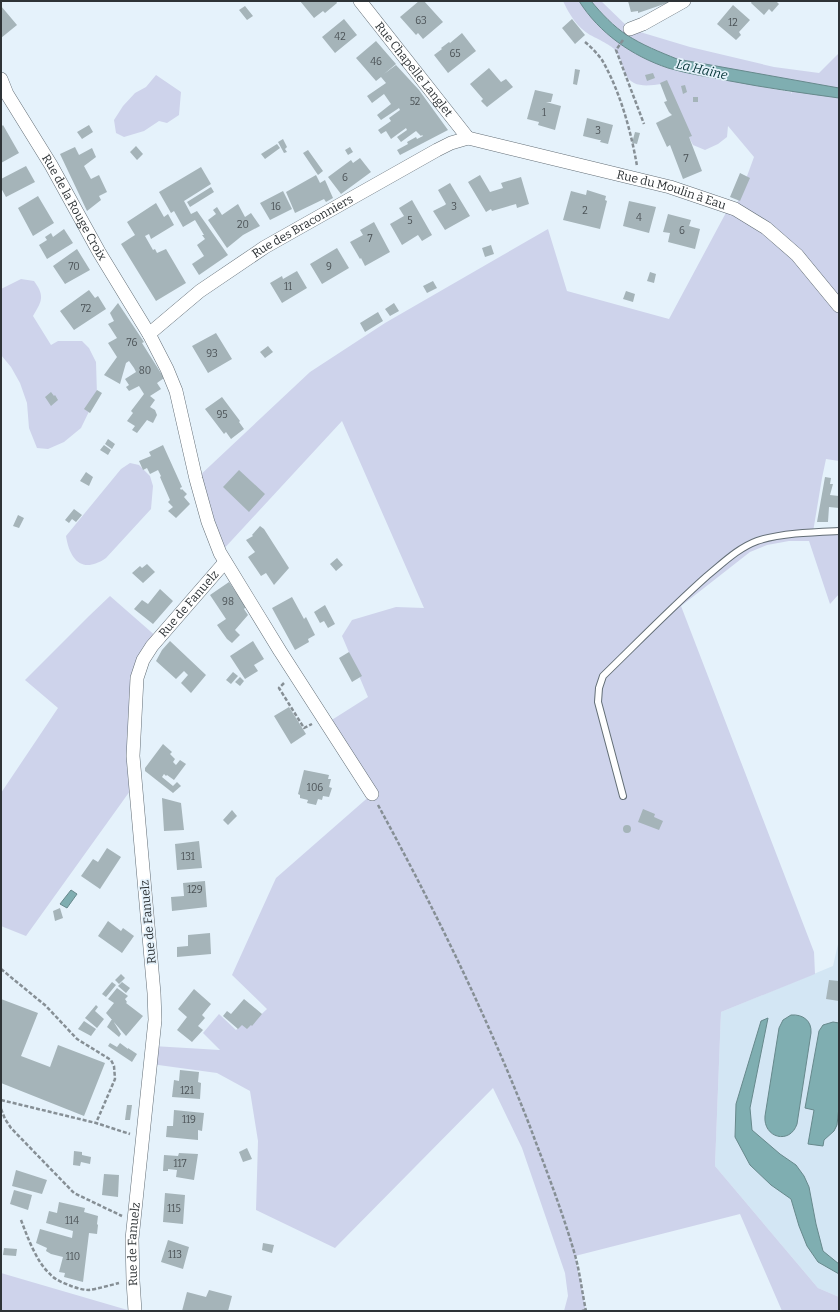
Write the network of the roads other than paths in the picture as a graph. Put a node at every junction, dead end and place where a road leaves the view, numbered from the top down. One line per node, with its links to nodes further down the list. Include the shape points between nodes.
1 (360, 1): 5 (street, Rue Chapelle Langlet)
2 (684, 1): 3 (street)
3 (630, 30)
4 (1, 79): 7 (street, Rue de la Rouge Croix, via 7,94)
5 (468, 138): 6 (street, Rue du Moulin à Eau, via 690,193 735,209 766,228 797,254); 7 (street, Rue des Braconniers, via 437,150 265,247 200,291)
6 (839, 306)
7 (148, 334): 9 (street, Rue de la Rouge Croix, via 176,391 208,522)
8 (839, 531): 11 (lane, via 768,538 741,549 679,601 604,676 599,688 598,702)
9 (225, 562): 10 (street, Rue de la Rouge Croix); 12 (street, Rue de Fanuelz, via 152,646 137,678 133,756 155,1020 132,1239)
10 (372, 794)
11 (622, 796)
12 (136, 1311)

